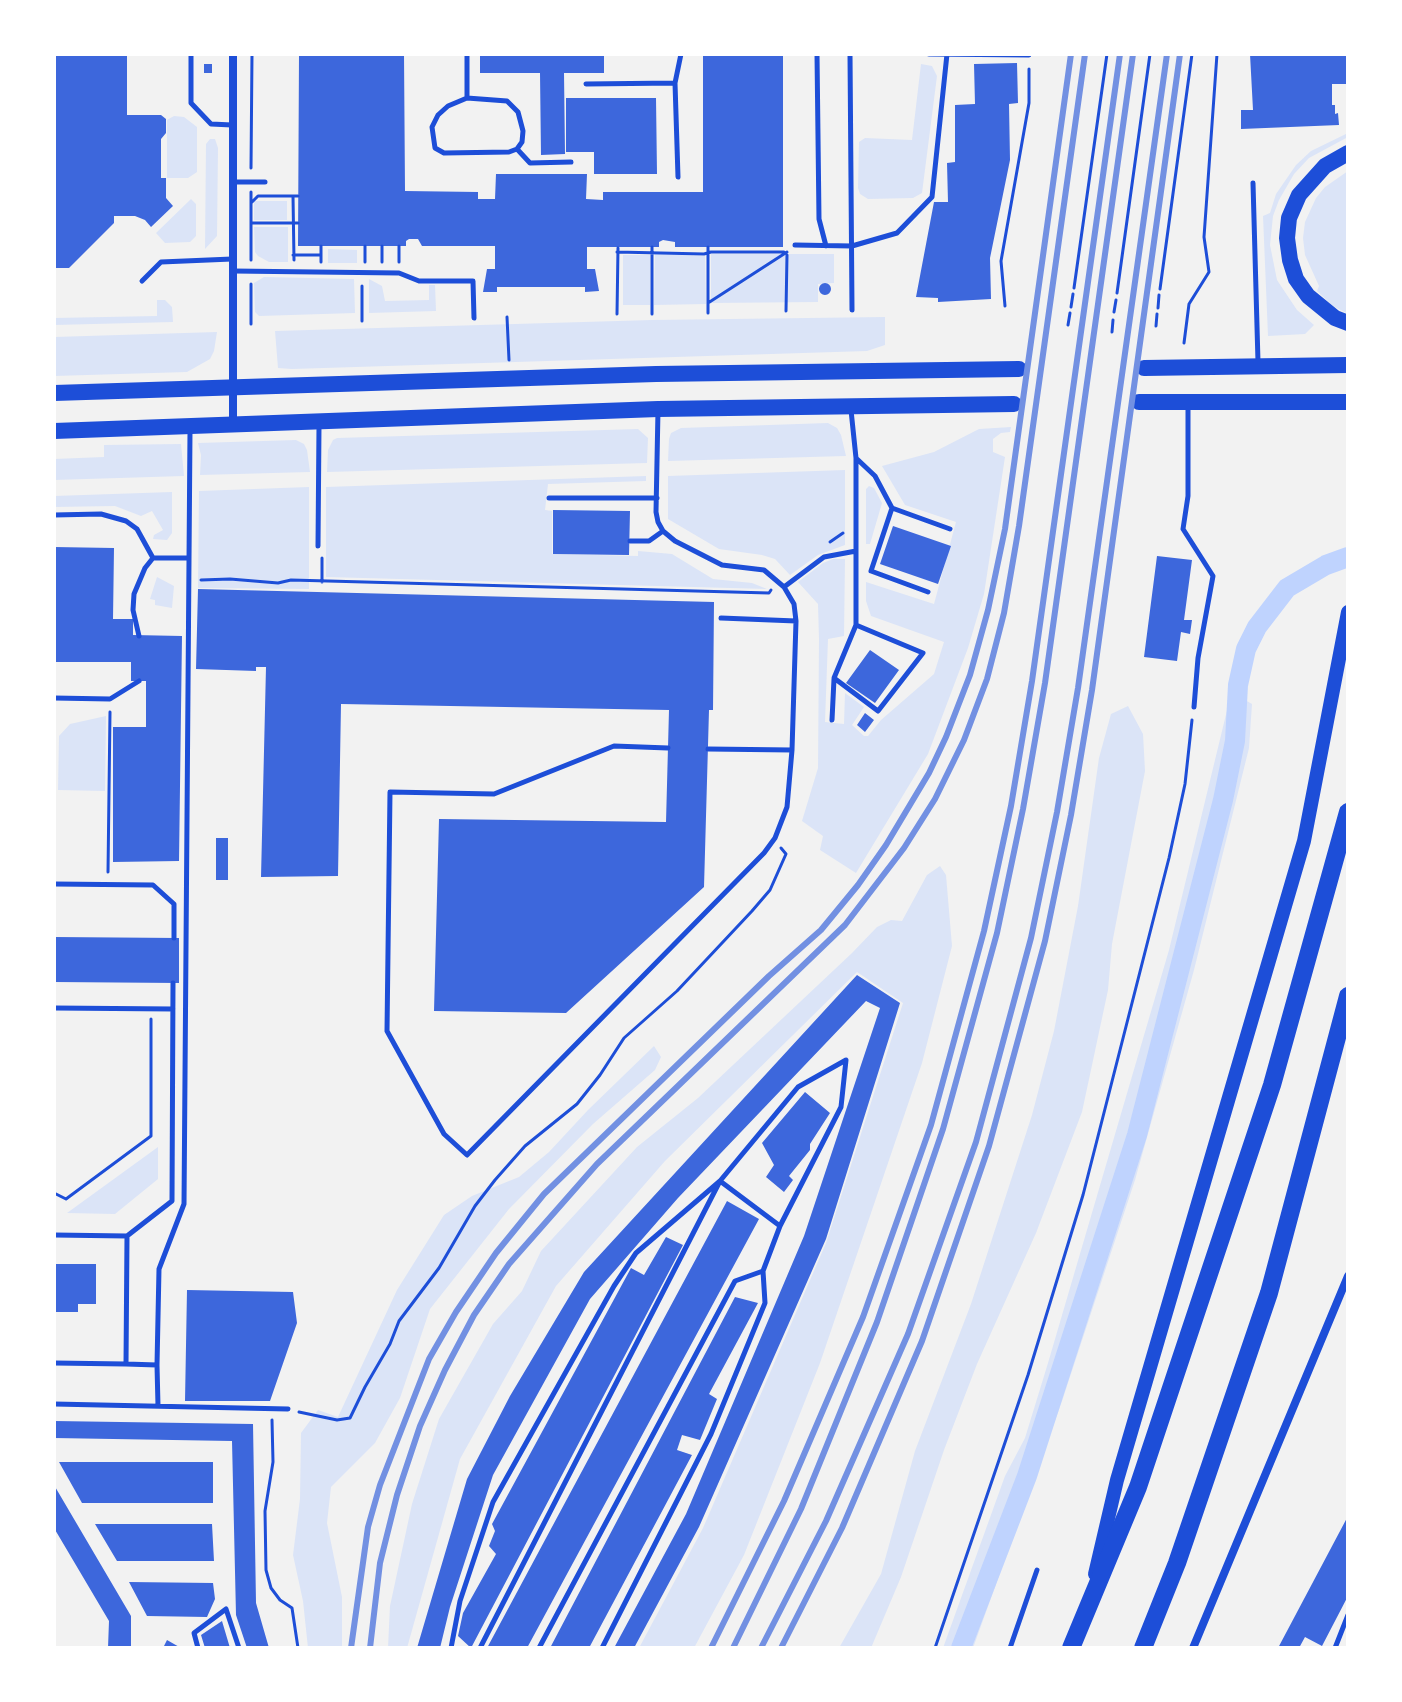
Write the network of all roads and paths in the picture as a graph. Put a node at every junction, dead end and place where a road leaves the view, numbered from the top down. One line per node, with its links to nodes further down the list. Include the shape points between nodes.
1 (191, 54): 17 (lane, via 191,103 211,124)
2 (233, 54): 17 (street)
3 (467, 54): 16 (lane)
4 (681, 54): 14 (lane)
5 (817, 54): 29 (lane, via 819,219)
6 (850, 54): 30 (lane)
7 (929, 54): 8 (lane)
8 (947, 54): 13 (lane); 30 (lane, via 932,197 897,233)
9 (1107, 54): 41 (path)
10 (1150, 54): 43 (path)
11 (1192, 54): 42 (path)
12 (1217, 54): 64 (path, via 1204,237 1209,272 1189,304)
13 (1029, 55): 48 (path, via 1029,103 1001,261)
14 (675, 83): 15 (lane); 21 (lane)
15 (586, 84)
16 (467, 98): 18 (lane, via 507,101 518,112 523,131); 18 (lane, via 438,115 432,127 435,148 444,153)
17 (233, 125): 22 (street)
18 (517, 149): 20 (lane, via 530,163)
19 (1348, 153): 60 (main road, via 1308,183 1289,218 1287,238 1296,279 1308,296)
20 (571, 162)
21 (678, 177)
22 (232, 182): 23 (lane); 37 (street)
23 (265, 182)
24 (1253, 183): 67 (lane)
25 (251, 202): 27 (path, via 258,196 296,196)
26 (251, 223): 27 (path)
27 (296, 223): 35 (path)
28 (793, 245): 29 (lane); 33 (path)
29 (826, 246): 30 (lane)
30 (852, 246): 50 (lane)
31 (708, 247): 34 (path)
32 (652, 250): 34 (path); 54 (path, via 618,250); 55 (path)
33 (787, 252): 34 (path); 47 (path); 51 (path)
34 (708, 253): 47 (path)
35 (293, 255): 36 (path); 39 (path)
36 (321, 255)
37 (232, 259): 38 (street); 40 (lane, via 161,262)
38 (233, 271): 39 (lane); 70 (street)
39 (294, 272): 58 (lane, via 399,273 419,281 473,281)
40 (142, 281)
41 (1074, 288)
42 (1160, 289)
43 (1117, 293)
44 (1073, 294): 61 (path)
45 (1159, 295): 49 (path)
46 (1116, 300): 52 (path)
47 (708, 303): 53 (path)
48 (1005, 306)
49 (1158, 308)
50 (852, 310)
51 (786, 311)
52 (1114, 312)
53 (708, 313)
54 (617, 314)
55 (652, 314)
56 (1157, 314): 62 (path)
57 (507, 317): 65 (path)
58 (474, 318)
59 (1113, 320): 63 (path)
60 (1348, 323)
61 (1068, 325)
62 (1156, 326)
63 (1112, 332)
64 (1184, 343)
65 (509, 360)
66 (1348, 365): 67 (main road)
67 (1258, 367): 68 (main road)
68 (1144, 368)
69 (1019, 369): 70 (main road)
70 (233, 388): 71 (main road); 79 (street)
71 (54, 393)
72 (1188, 401): 73 (main road); 74 (main road); 110 (lane, via 1183,529 1213,576)
73 (1139, 402)
74 (1348, 402)
75 (1014, 404): 76 (main road)
76 (850, 405): 77 (main road); 82 (lane)
77 (658, 409): 78 (main road); 84 (lane)
78 (319, 421): 79 (main road); 91 (lane)
79 (233, 424): 80 (main road)
80 (190, 426): 81 (main road); 95 (lane)
81 (54, 431)
82 (856, 458): 85 (lane, via 875,476); 87 (lane)
83 (549, 498): 84 (lane)
84 (657, 498): 89 (lane)
85 (892, 508): 88 (lane); 100 (lane, via 871,571)
86 (54, 515): 94 (lane, via 101,514 126,521 137,529)
87 (856, 523): 92 (path); 93 (lane)
88 (950, 529)
89 (663, 531): 90 (lane, via 649,541); 97 (lane, via 722,565 764,570)
90 (630, 541)
91 (318, 546): 98 (path)
92 (822, 548)
93 (856, 551): 99 (lane, via 824,557); 104 (lane)
94 (153, 558): 95 (lane); 105 (lane, via 134,594)
95 (188, 558): 96 (lane)
96 (188, 580): 98 (path); 134 (lane, via 184,1204 159,1269)
97 (779, 581): 98 (path, via 769,593); 99 (lane)
98 (322, 582)
99 (784, 587): 103 (lane)
100 (928, 592)
101 (1348, 612): 140 (main road, via 1304,841 1117,1480)
102 (721, 618): 103 (lane)
103 (796, 621): 114 (lane)
104 (856, 625): 106 (lane); 106 (lane, via 923,653 878,711)
105 (139, 636)
106 (834, 678): 111 (lane)
107 (139, 681): 109 (lane)
108 (54, 698): 109 (lane)
109 (110, 699): 118 (path)
110 (1194, 707): 149 (path, via 1169,858 1083,1195)
111 (832, 720)
112 (668, 748): 116 (lane, via 614,746 494,794 390,792 387,1031 444,1134 467,1155)
113 (708, 749): 114 (lane)
114 (792, 750): 116 (lane, via 787,807)
115 (1348, 812): 140 (highway, via 1272,1085 1138,1487)
116 (775, 838): 138 (path, via 786,854 770,890 677,991 624,1038 577,1104 525,1146 495,1180 399,1321 350,1418 329,1419)
117 (54, 884): 118 (lane)
118 (108, 884): 119 (lane, via 153,885 174,904)
119 (174, 938)
120 (173, 983): 124 (lane)
121 (1348, 996): 152 (highway, via 1269,1293)
122 (54, 1008): 123 (lane)
123 (151, 1009): 124 (lane); 126 (path, via 151,1136 66,1199)
124 (173, 1009): 129 (lane, via 172,1201)
125 (720, 1181): 127 (lane); 127 (lane, via 798,1087 846,1060 841,1107); 145 (lane, via 636,1253 614,1286 493,1502 460,1601); 146 (lane)
126 (54, 1193)
127 (780, 1226): 130 (lane)
128 (54, 1235): 129 (lane)
129 (127, 1236): 133 (lane)
130 (763, 1271): 147 (lane, via 735,1281); 148 (lane, via 765,1303 711,1434)
131 (1348, 1276): 153 (street)
132 (54, 1363): 133 (lane)
133 (126, 1364): 134 (lane)
134 (157, 1365): 136 (lane)
135 (54, 1404): 136 (lane)
136 (158, 1406): 137 (lane)
137 (271, 1408): 138 (lane); 144 (path, via 266,1570 271,1588 292,1608)
138 (288, 1409)
139 (1037, 1570): 150 (lane)
140 (1088, 1604): 151 (highway)
141 (1348, 1615): 154 (lane)
142 (198, 1648): 143 (lane, via 194,1633 226,1609)
143 (239, 1648)
144 (298, 1648)
145 (451, 1648)
146 (480, 1648)
147 (539, 1648)
148 (602, 1648)
149 (935, 1648)
150 (1010, 1648)
151 (1071, 1648)
152 (1143, 1648)
153 (1193, 1648)
154 (1335, 1648)

